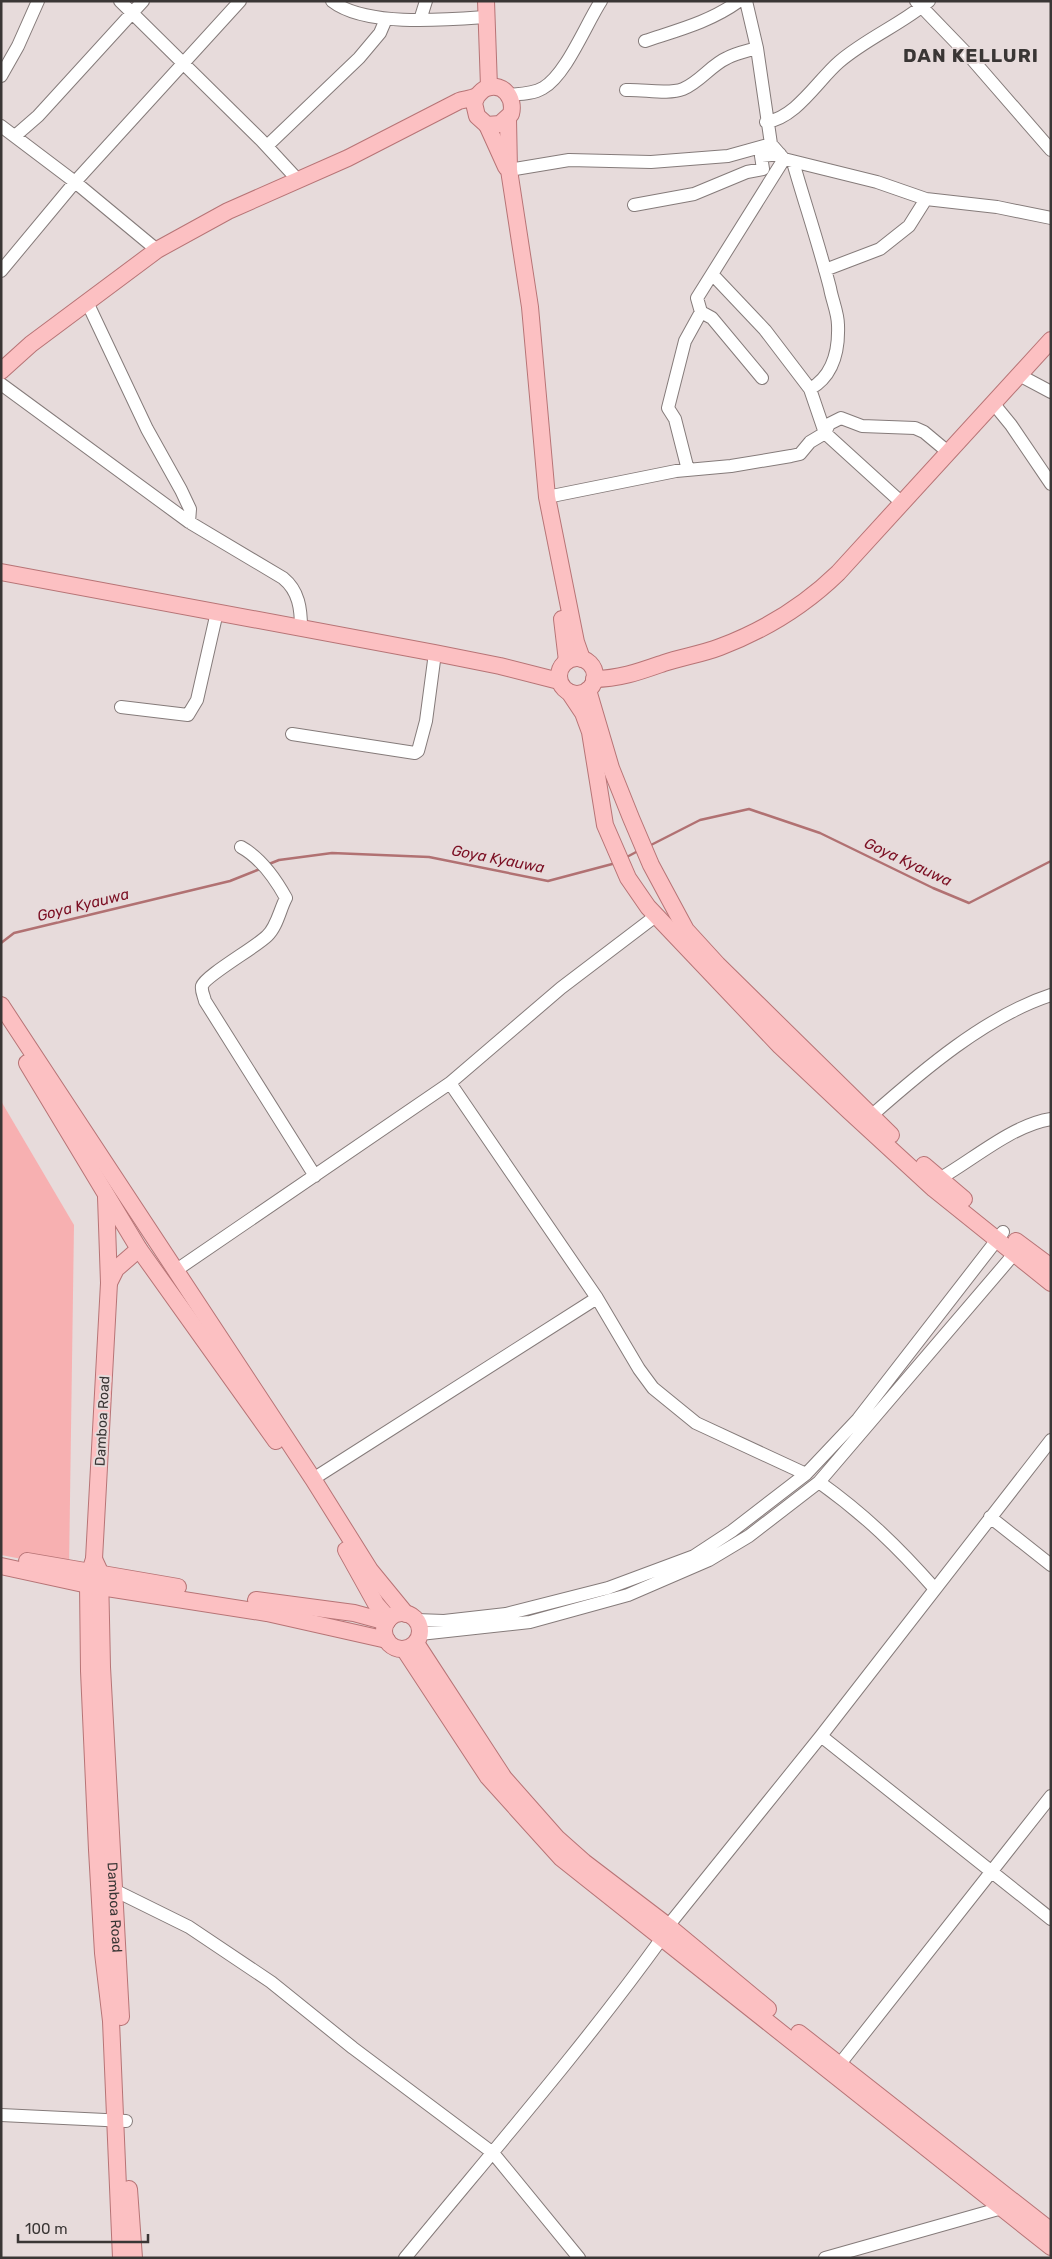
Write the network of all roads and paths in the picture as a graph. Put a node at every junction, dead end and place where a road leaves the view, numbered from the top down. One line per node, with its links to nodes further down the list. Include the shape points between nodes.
1 (38, 1): 18 (street)
2 (120, 1): 12 (street)
3 (143, 1): 12 (street)
4 (240, 1): 17 (street)
5 (332, 1): 13 (street, via 342,9)
6 (426, 1): 14 (street)
7 (601, 1): 21 (street, via 552,81 530,93)
8 (739, 1): 15 (street, via 706,21)
9 (746, 1): 16 (street)
10 (923, 3): 23 (street, via 840,61 776,120); 29 (street)
11 (486, 9): 14 (street); 20 (main road)
12 (132, 13): 17 (street); 26 (street, via 38,116)
13 (386, 19): 14 (street); 28 (street, via 380,33 359,58)
14 (420, 20)
15 (644, 41)
16 (756, 48): 19 (street, via 726,58 682,89 665,92); 23 (street)
17 (183, 64): 28 (street); 33 (street)
18 (1, 76)
19 (626, 90)
20 (483, 92): 21 (main road, via 500,88); 24 (main road, via 474,103 477,116); 32 (main road, via 458,101)
21 (509, 95): 22 (main road, via 513,107)
22 (508, 119): 24 (main road, via 500,124); 31 (main road)
23 (766, 122): 27 (street)
24 (487, 125): 31 (main road)
25 (1, 126): 26 (street)
26 (15, 136): 33 (street)
27 (771, 144): 30 (street); 31 (street, via 728,156 651,162 569,160)
28 (266, 146): 32 (street)
29 (1051, 150)
30 (786, 158): 34 (street, via 878,182); 35 (street, via 761,156 763,169 747,172 694,194); 38 (street); 40 (street)
31 (510, 173): 55 (main road, via 530,307)
32 (298, 180): 37 (main road, via 228,211)
33 (76, 182): 37 (street); 39 (street)
34 (926, 199): 36 (street, via 997,207); 38 (street, via 909,226 880,249)
35 (634, 205)
36 (1051, 218)
37 (157, 250): 41 (main road)
38 (825, 270): 48 (street, via 838,323 836,354 829,372)
39 (1, 271)
40 (712, 274): 42 (street, via 697,298); 48 (street, via 765,330)
41 (86, 302): 44 (main road); 57 (street, via 147,429 190,509)
42 (701, 312): 46 (street, via 712,318); 53 (street, via 685,341 668,408 675,419)
43 (1051, 340): 45 (main road)
44 (1, 371)
45 (1019, 375): 49 (street); 50 (main road)
46 (762, 378)
47 (1, 384): 57 (street)
48 (810, 389): 51 (street)
49 (1051, 392)
50 (993, 403): 52 (main road); 54 (street)
51 (825, 433): 52 (street, via 829,424 841,418 862,426 916,428); 53 (street, via 810,442 800,454); 56 (street)
52 (948, 452): 56 (main road)
53 (688, 470): 55 (street)
54 (1051, 484)
55 (547, 497): 62 (main road, via 576,642)
56 (902, 503): 62 (main road, via 816,594 767,627 718,648 633,674 610,679)
57 (189, 522): 60 (street, via 293,587 301,613)
58 (1, 572): 59 (main road)
59 (217, 612): 60 (main road); 63 (street, via 197,700 188,715)
60 (301, 628): 61 (main road)
61 (435, 653): 62 (main road, via 500,666); 64 (street, via 426,721 415,753)
62 (576, 675): 66 (main road, via 590,732 605,824 628,878); 71 (main road, via 651,865 686,930)
63 (121, 707)
64 (292, 734)
65 (246, 850): 73 (street, via 277,881 286,898 269,935 203,983 202,988 205,1001)
66 (657, 915): 70 (street, via 561,988); 76 (main road, via 786,1052 934,1189)
67 (1051, 995): 71 (street, via 1036,999 945,1054)
68 (1, 1005): 80 (main road)
69 (1, 1024): 75 (main road)
70 (450, 1083): 73 (street); 83 (street)
71 (871, 1116): 74 (main road)
72 (1051, 1119): 74 (street, via 1012,1133)
73 (315, 1176): 80 (street)
74 (939, 1179): 76 (main road)
75 (106, 1197): 78 (main road); 81 (main road, Damboa Road)
76 (1000, 1236): 77 (main road); 85 (street, via 858,1419)
77 (1018, 1249): 79 (main road); 82 (main road); 87 (street)
78 (139, 1250): 81 (main road, via 116,1269); 94 (main road, via 289,1460 345,1548)
79 (1051, 1267)
80 (175, 1271): 86 (main road)
81 (110, 1283): 92 (main road, Damboa Road)
82 (1051, 1283)
83 (597, 1298): 85 (street, via 639,1369 653,1388 674,1407 696,1423); 86 (street)
84 (1051, 1440): 88 (street)
85 (806, 1474): 97 (street, via 694,1556 608,1588 506,1614 444,1620)
86 (313, 1479): 97 (main road)
87 (819, 1482): 93 (street, via 859,1511 894,1543); 97 (street, via 749,1536 709,1560 628,1595 530,1622)
88 (990, 1517): 90 (street); 93 (street)
89 (1, 1556): 92 (main road)
90 (1051, 1565)
91 (1, 1566): 92 (main road)
92 (95, 1575): 95 (main road); 98 (main road); 102 (main road, Damboa Road, via 89,1671)
93 (936, 1589): 99 (street)
94 (368, 1592): 95 (main road, via 369,1602); 96 (main road)
95 (354, 1613): 96 (main road)
96 (388, 1621): 97 (main road, via 394,1616); 98 (main road, via 384,1628)
97 (412, 1632): 98 (main road, via 396,1648); 104 (main road, via 488,1777 518,1813 561,1858)
98 (387, 1640)
99 (821, 1736): 101 (street); 104 (street)
100 (1051, 1796): 101 (street)
101 (992, 1873): 103 (street); 105 (street)
102 (106, 1887): 107 (main road, Damboa Road, via 103,1953); 108 (street, via 189,1927 271,1982)
103 (1051, 1919)
104 (665, 1932): 105 (main road); 108 (street, via 626,1987); 109 (main road)
105 (839, 2066): 110 (main road)
106 (1, 2115): 107 (street)
107 (120, 2122): 112 (main road, Damboa Road); 113 (main road, Damboa Road)
108 (493, 2153): 114 (street); 115 (street)
109 (1002, 2208): 111 (main road); 116 (street)
110 (1051, 2231)
111 (1051, 2247)
112 (121, 2258)
113 (134, 2258)
114 (405, 2258)
115 (579, 2258)
116 (825, 2258)

